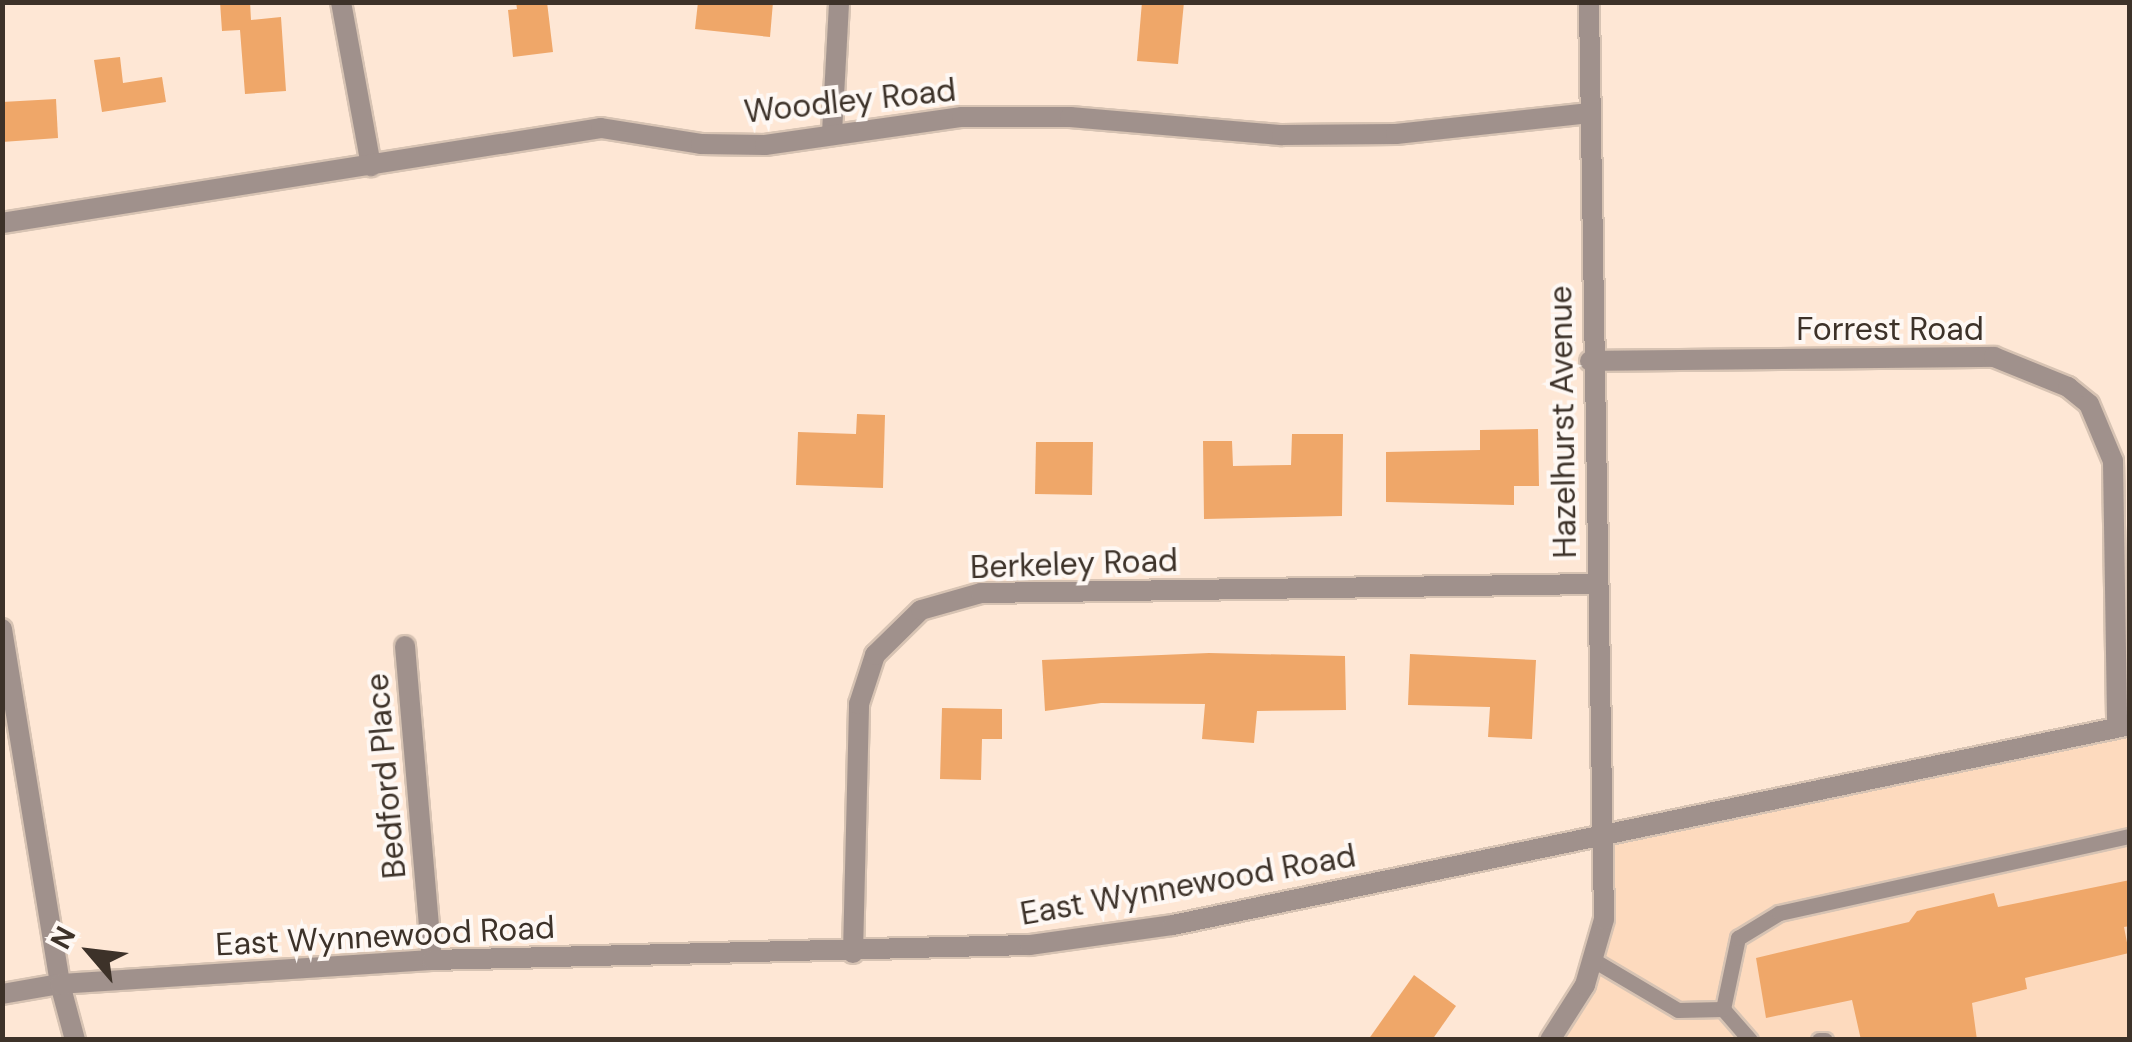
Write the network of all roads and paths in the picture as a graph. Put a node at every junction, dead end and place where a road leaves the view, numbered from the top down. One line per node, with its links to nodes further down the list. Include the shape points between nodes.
1 (341, 2): 6 (street)
2 (838, 2): 5 (street)
3 (1589, 2): 4 (street, Hazelhurst Avenue)
4 (1590, 113): 5 (street, Woodley Road, via 1396,134 1282,135 1070,117 962,117); 8 (street, Hazelhurst Avenue)
5 (832, 133): 6 (street, Woodley Road, via 766,145 601,128)
6 (372, 166): 7 (street, Woodley Road)
7 (2, 223)
8 (1590, 361): 9 (street, Hazelhurst Avenue); 13 (street, Forrest Road, via 1994,357 2068,387 2089,404 2113,461)
9 (1597, 584): 15 (street, Hazelhurst Avenue); 16 (street, Berkeley Road, via 980,593 921,610 875,655 860,704)
10 (2, 629): 12 (street)
11 (405, 646): 17 (street, Bedford Place)
12 (6, 677): 19 (street)
13 (2123, 726): 15 (street, East Wynnewood Road)
14 (2130, 836): 21 (lane, via 1779,914 1738,938)
15 (1601, 839): 16 (street, East Wynnewood Road, via 1174,925 1030,945); 18 (street, Hazelhurst Avenue, via 1604,920)
16 (853, 954): 17 (street, East Wynnewood Road)
17 (432, 960): 19 (street, East Wynnewood Road)
18 (1595, 961): 21 (lane, via 1678,1010); 23 (street, Hazelhurst Avenue)
19 (60, 984): 20 (street, East Wynnewood Road); 22 (street)
20 (2, 994)
21 (1722, 1009): 24 (lane)
22 (75, 1040)
23 (1550, 1040)
24 (1750, 1040)

